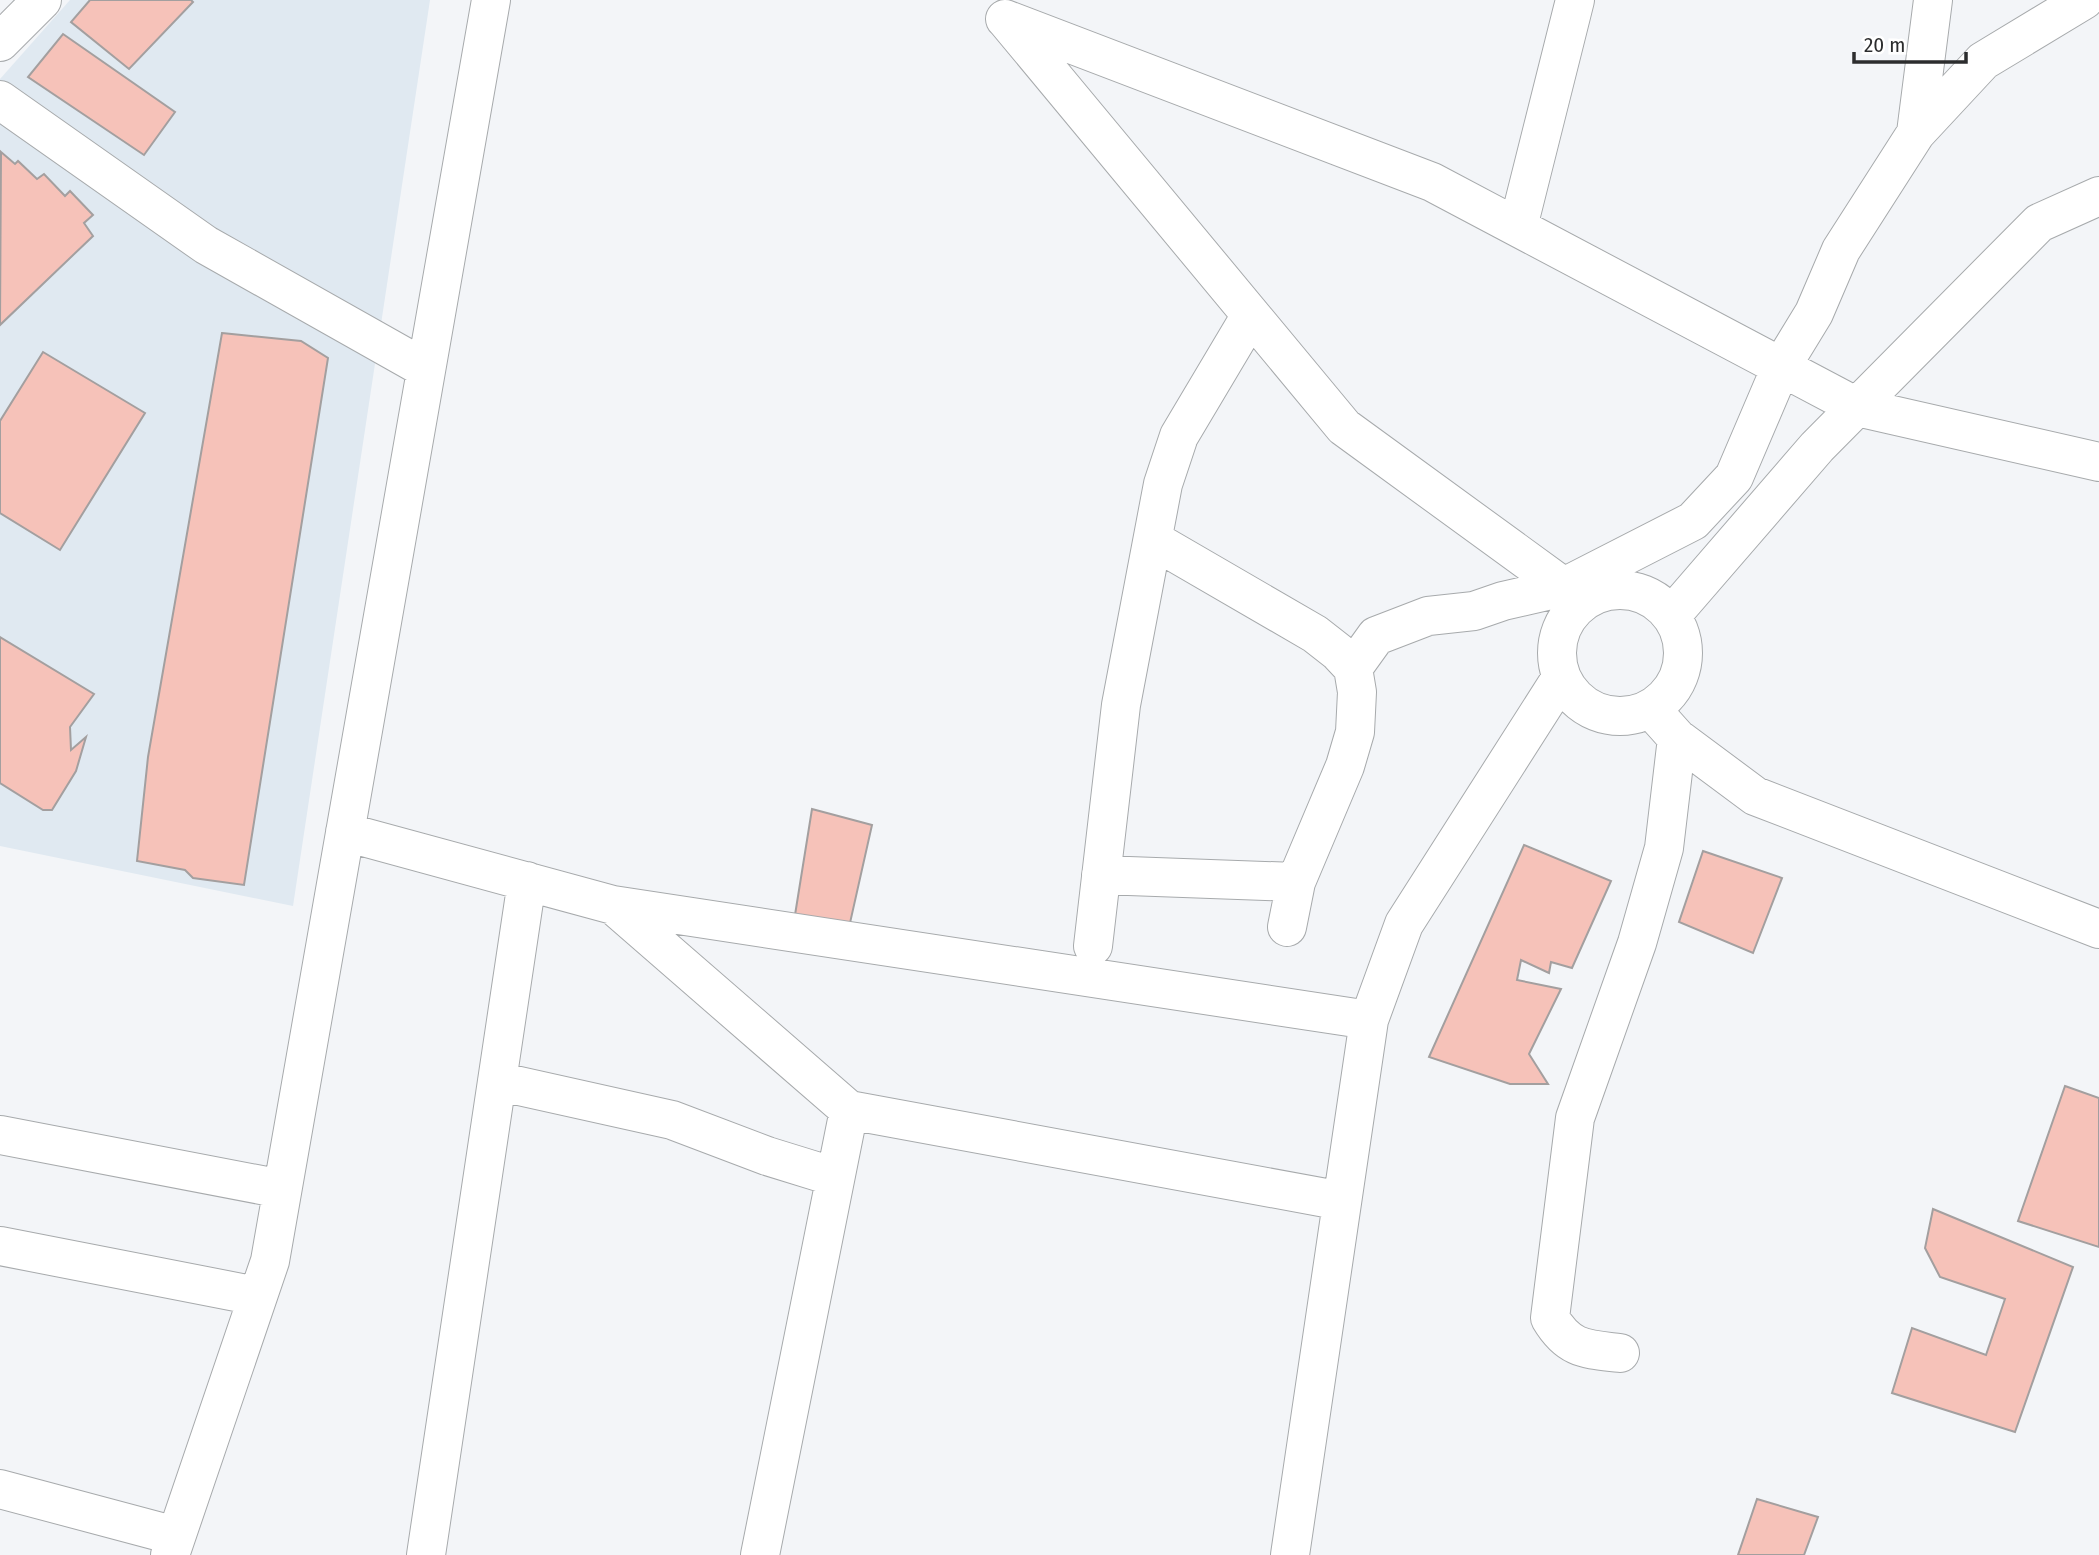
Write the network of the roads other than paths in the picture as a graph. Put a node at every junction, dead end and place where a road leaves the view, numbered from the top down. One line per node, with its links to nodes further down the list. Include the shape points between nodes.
1 (42, 0): 7 (street)
2 (491, 0): 14 (street)
3 (1576, 0): 11 (street)
4 (1933, 0): 9 (street)
5 (2084, 0): 9 (street, via 1983,61)
6 (997, 9): 11 (street, via 1432,182); 12 (street)
7 (0, 42)
8 (0, 100): 14 (street, via 206,245)
9 (1916, 133): 13 (street, via 1841,250 1814,313)
10 (2099, 196): 15 (street, via 2039,223)
11 (1518, 227): 13 (street)
12 (1251, 315): 17 (street, via 1178,436); 18 (street, via 1344,427)
13 (1781, 367): 15 (street); 18 (street, via 1734,477 1693,521)
14 (426, 369): 24 (street)
15 (1857, 407): 16 (street); 19 (street)
16 (2099, 463)
17 (1153, 540): 20 (street, via 1315,634); 25 (street, via 1121,705)
18 (1574, 594): 19 (street, via 1639,593); 20 (street, via 1428,616 1376,636); 21 (street, via 1558,635 1556,657)
19 (1671, 616): 22 (street, via 1681,635 1684,656 1679,677)
20 (1353, 668): 27 (street, via 1355,732)
21 (1561, 678): 22 (street, via 1572,696 1609,716 1631,716); 32 (street, via 1404,924)
22 (1651, 709): 23 (street)
23 (1676, 738): 30 (street, via 1755,796); 41 (street, via 1664,848 1637,943 1575,1118 1550,1318 1559,1333 1582,1349)
24 (345, 832): 26 (street); 37 (street)
25 (1101, 875): 27 (street); 31 (street)
26 (527, 881): 28 (street); 33 (street)
27 (1296, 882): 29 (street)
28 (613, 905): 32 (street); 34 (street)
29 (1287, 927)
30 (2099, 929)
31 (1093, 946)
32 (1369, 1020): 38 (street)
33 (497, 1082): 36 (street, via 672,1120); 44 (street)
34 (849, 1110): 36 (street); 38 (street)
35 (0, 1135): 37 (street)
36 (835, 1177): 45 (street)
37 (282, 1189): 40 (street, via 270,1261)
38 (1342, 1201): 46 (street)
39 (0, 1246): 40 (street)
40 (257, 1296): 43 (street)
41 (1620, 1353)
42 (0, 1489): 43 (street)
43 (173, 1546)
44 (426, 1555)
45 (760, 1555)
46 (1290, 1555)

